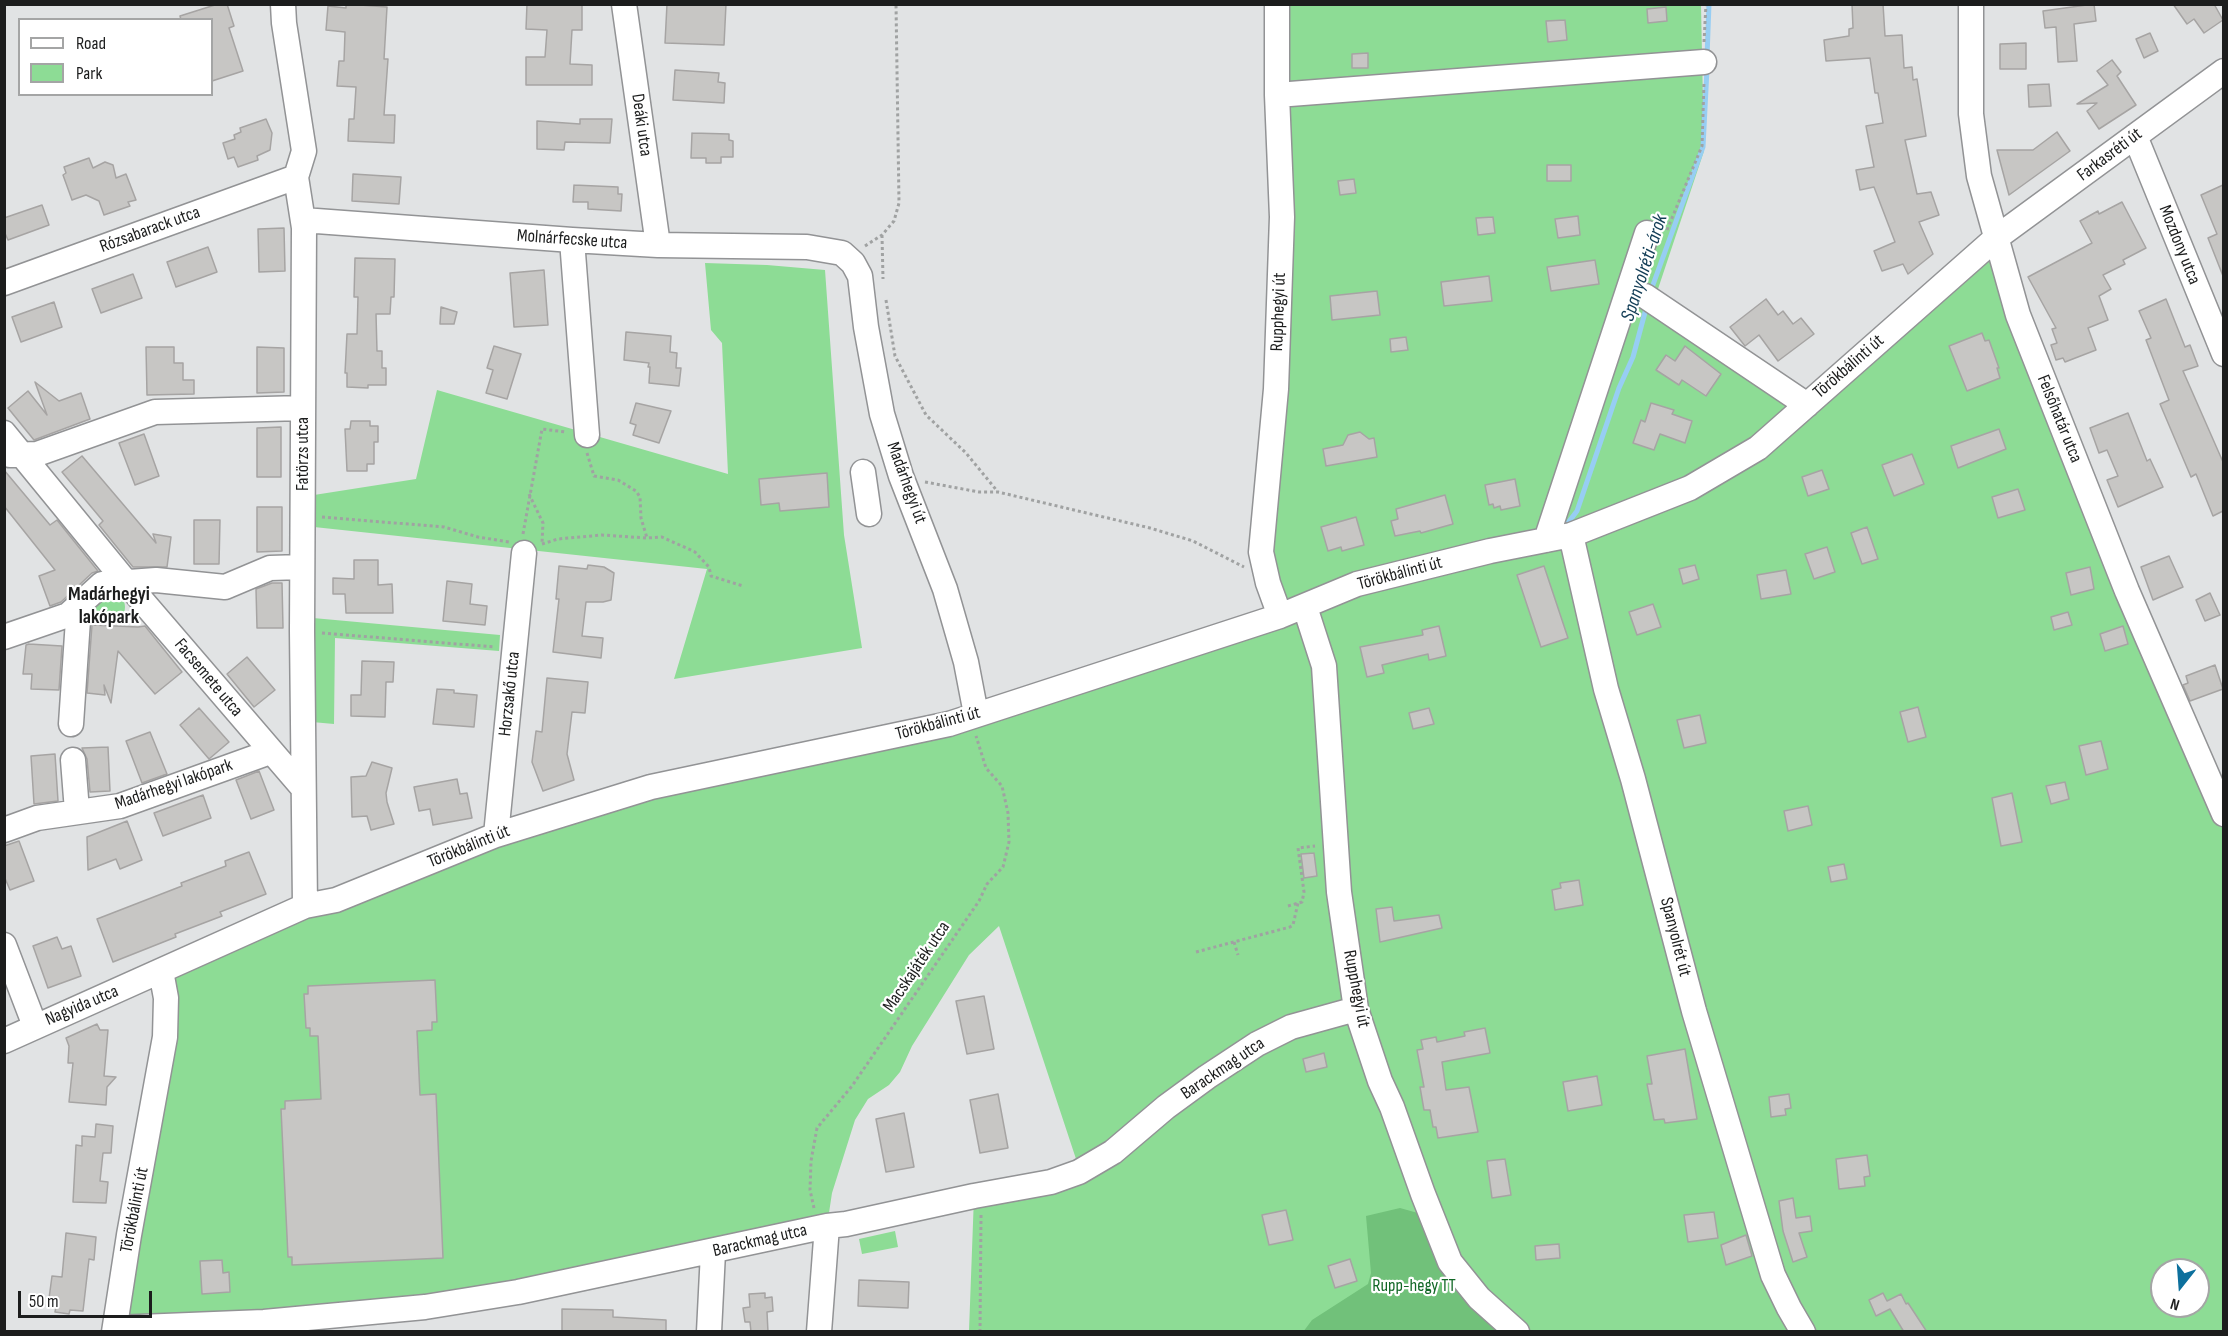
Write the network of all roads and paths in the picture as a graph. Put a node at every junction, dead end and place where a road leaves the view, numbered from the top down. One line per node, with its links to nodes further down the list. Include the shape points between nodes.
1 (283, 4): 11 (street, Fatörzs utca, via 304,151)
2 (624, 4): 17 (street, Deáki utca)
3 (896, 4): 13 (path, via 899,203 894,221)
4 (1277, 4): 9 (street, Rupphegyi út)
5 (1706, 4): 7 (path)
6 (1971, 4): 15 (street, Felsőhatár utca, via 1971,114 1979,176)
7 (1704, 62): 9 (street); 14 (path, via 1702,146)
8 (2223, 71): 10 (street, Farkasréti út)
9 (1277, 95): 40 (street, Rupphegyi út, via 1282,217 1276,389 1261,552)
10 (2135, 136): 15 (street, Farkasréti út); 23 (street, Mozdony utca)
11 (296, 177): 12 (street, Fatörzs utca); 20 (street, Rózsabarack utca)
12 (303, 220): 16 (street, Molnárfecske utca); 25 (street, Fatörzs utca)
13 (882, 235): 18 (path, via 861,248); 19 (path)
14 (1656, 235): 36 (street)
15 (1996, 238): 24 (street, Törökbálinti út); 54 (street, Felsőhatár utca, via 2018,315 2136,612)
16 (572, 240): 17 (street, Molnárfecske utca); 27 (street)
17 (658, 245): 18 (street, Molnárfecske utca, via 807,247)
18 (842, 253): 30 (street, Madárhegyi út, via 860,276 882,414)
19 (883, 280)
20 (4, 283)
21 (884, 291): 31 (path, via 895,356 909,386 926,415 966,453)
22 (1649, 299): 24 (street)
23 (2223, 354)
24 (1807, 405): 34 (street, Törökbálinti út, via 1758,448 1690,488)
25 (303, 408): 28 (street, via 155,412 37,454); 33 (street, Fatörzs utca)
26 (4, 433): 28 (street, Facsemete utca)
27 (587, 435): 32 (path, via 542,429); 35 (path, via 585,447 594,476 618,480 640,497)
28 (14, 455): 39 (street, Facsemete utca)
29 (863, 472): 30 (street, via 868,505)
30 (903, 483): 31 (path); 48 (street, Madárhegyi út, via 945,589)
31 (998, 492): 40 (path, via 1193,541 1235,561)
32 (530, 494): 37 (path, via 522,532); 37 (path, via 543,523)
33 (303, 515): 37 (path, via 444,527); 38 (street, Fatörzs utca)
34 (1571, 535): 36 (street, Törökbálinti út); 77 (street, Spanyolrét út, via 1606,689 1694,1011 1773,1275)
35 (647, 538): 37 (path, via 602,535); 41 (path, via 662,537 683,545 702,559 711,576)
36 (1546, 540): 43 (street, Törökbálinti út, via 1357,584)
37 (532, 549): 47 (street, Horzsakő utca)
38 (302, 567): 39 (street, via 262,570 225,587 156,580); 45 (street, Fatörzs utca)
39 (126, 582): 42 (street, via 102,584); 50 (street, Facsemete utca)
40 (1268, 583): 44 (street, Rupphegyi út)
41 (743, 586)
42 (79, 605): 46 (street, via 68,615); 49 (street)
43 (1305, 607): 44 (street, Törökbálinti út); 57 (street, Rupphegyi út, via 1324,666)
44 (1280, 616): 48 (street, Törökbálinti út)
45 (302, 631): 47 (path); 52 (street, Fatörzs utca)
46 (4, 637)
47 (515, 648): 56 (street, Horzsakő utca)
48 (976, 714): 56 (street, Törökbálinti út, via 943,725 651,787); 70 (path, Macskajáték utca, via 973,729 986,768 1002,786 1008,813 1009,842 1003,867 987,884 852,1086 817,1128 810,1190 816,1216)
49 (71, 724)
50 (270, 752): 52 (street, Facsemete utca); 53 (street, Madárhegyi lakópark, via 120,806)
51 (74, 760): 53 (street)
52 (303, 788): 59 (street, Fatörzs utca)
53 (77, 811): 55 (street, Madárhegyi lakópark, via 37,818)
54 (2223, 814)
55 (4, 830)
56 (496, 835): 59 (street, Törökbálinti út, via 336,900)
57 (1335, 844): 58 (path, via 1298,848 1304,892 1302,902); 66 (street, Rupphegyi út)
58 (1298, 903): 60 (path); 61 (path, via 1290,927)
59 (305, 906): 65 (street, Törökbálinti út)
60 (1288, 906)
61 (1234, 942): 63 (path); 64 (path)
62 (4, 945): 67 (street)
63 (1196, 952)
64 (1238, 955)
65 (160, 971): 67 (street, Nagyida utca); 72 (street, Törökbálinti út, via 166,998 165,1037 110,1295)
66 (1356, 1009): 69 (street, Barackmag utca, via 1292,1027 1257,1044 1166,1107 1113,1152 1079,1172 1051,1182); 76 (street, Rupphegyi út, via 1450,1262 1479,1298)
67 (35, 1026): 68 (street, Nagyida utca)
68 (4, 1041)
69 (981, 1195): 70 (street, Barackmag utca); 75 (path)
70 (827, 1226): 71 (street, Barackmag utca); 74 (street)
71 (713, 1252): 72 (street, Barackmag utca, via 425,1307 264,1322); 73 (street)
72 (114, 1330)
73 (709, 1332)
74 (819, 1332)
75 (980, 1332)
76 (1516, 1332)
77 (1803, 1332)

